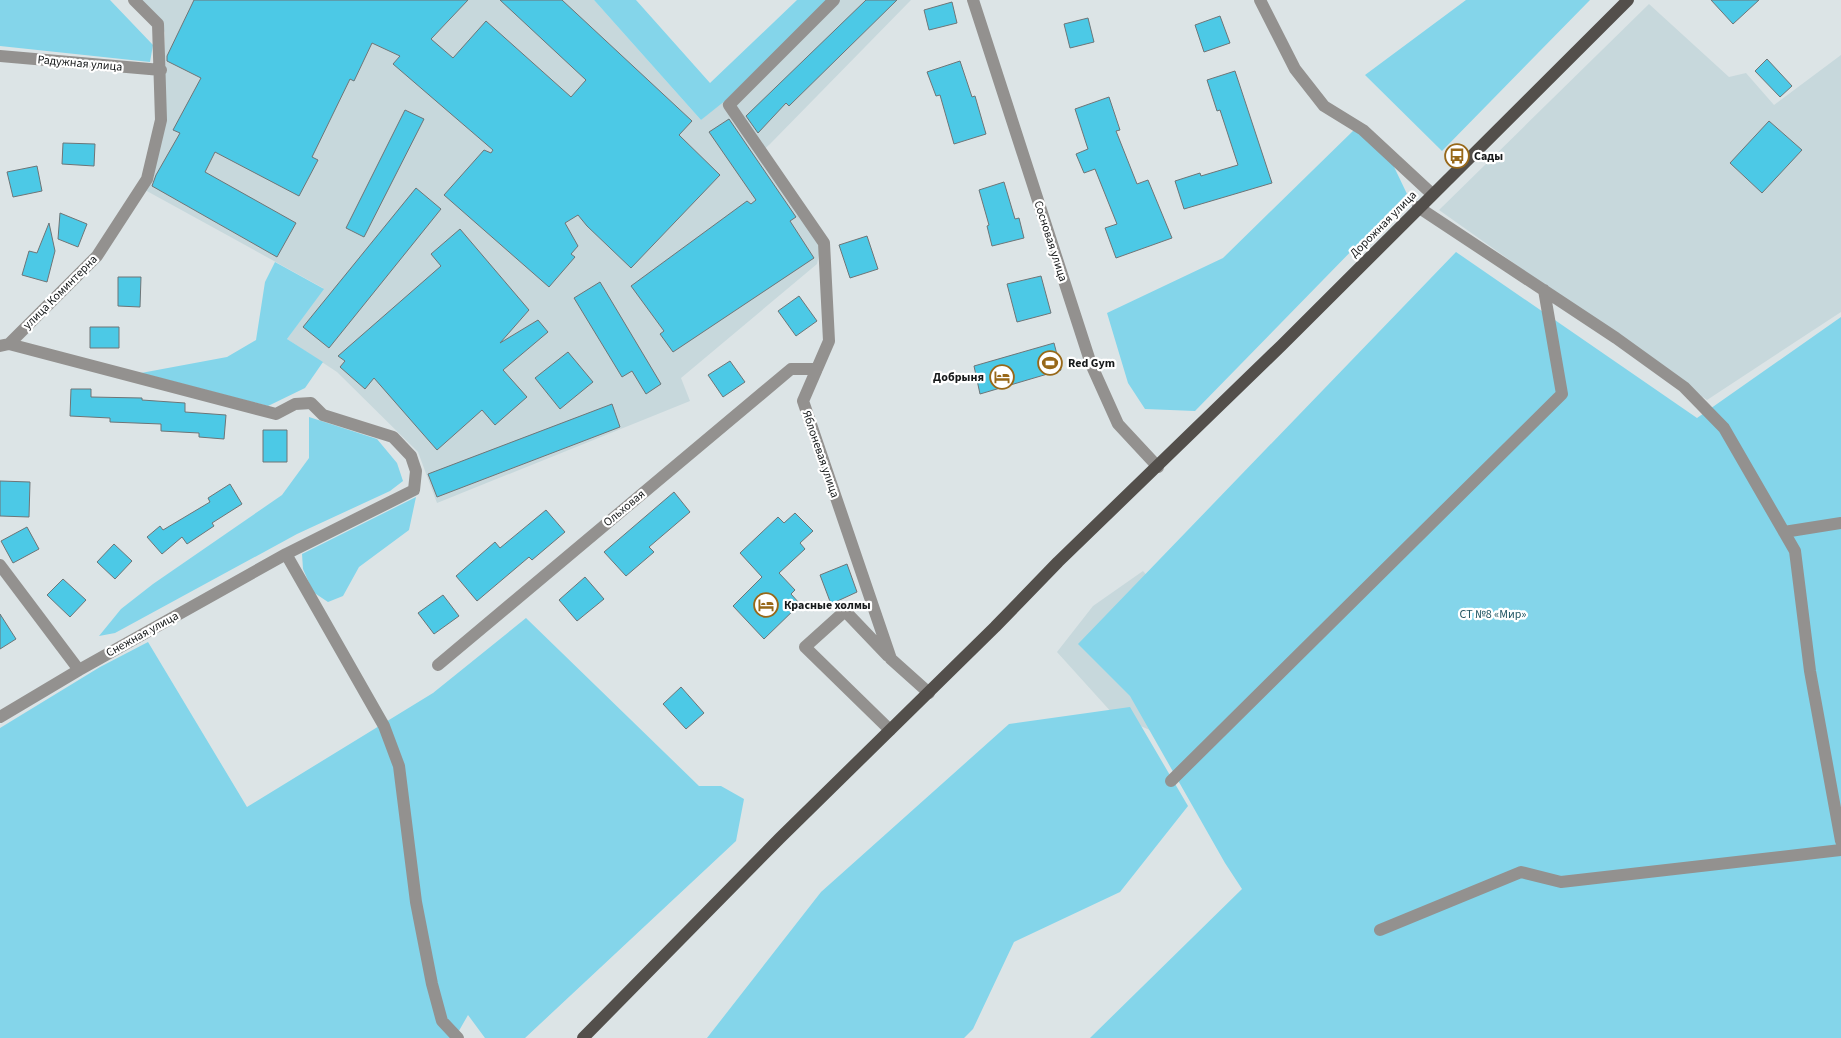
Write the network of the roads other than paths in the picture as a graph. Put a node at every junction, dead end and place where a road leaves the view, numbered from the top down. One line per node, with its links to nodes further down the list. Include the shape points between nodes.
1 (134, 0): 7 (street, улица Коминтерна, via 158,24)
2 (834, 0): 12 (street, Яблоневая улица, via 729,105 824,243 829,341)
3 (973, 0): 14 (street, Сосновая улица, via 1090,364 1118,424)
4 (1260, 0): 8 (street, via 1295,70 1324,106 1363,130)
5 (1623, 2): 8 (main road, Дорожная улица)
6 (0, 56): 7 (street, Радужная улица)
7 (161, 70): 11 (street, улица Коминтерна, via 161,120 147,179 97,256)
8 (1432, 194): 9 (main road, Дорожная улица)
9 (1418, 207): 10 (street); 14 (main road, Дорожная улица)
10 (1544, 290): 16 (street, via 1684,387 1724,428); 25 (street, via 1562,394)
11 (4, 345): 13 (street, улица Коминтерна)
12 (817, 369): 19 (street, Яблоневая улица, via 803,401); 20 (street, Ольховая, via 791,369)
13 (276, 414): 17 (street, Снежная улица, via 295,404 311,403 323,415 392,437 411,456 416,471 414,490)
14 (1158, 467): 22 (main road, Дорожная улица, via 1058,562)
15 (1841, 523): 16 (street)
16 (1784, 532): 26 (street, via 1795,551 1810,671)
17 (286, 554): 21 (street, Снежная улица); 29 (street, via 384,726 399,766 416,902 432,984 442,1021)
18 (0, 565): 21 (street)
19 (891, 659): 22 (street, Яблоневая улица); 24 (street, via 845,611 805,647)
20 (438, 665)
21 (79, 670): 23 (street, Снежная улица)
22 (929, 693): 24 (main road, Дорожная улица)
23 (0, 717)
24 (890, 730): 30 (main road, Дорожная улица)
25 (1171, 781)
26 (1841, 841)
27 (1841, 850): 28 (street, via 1561,882 1521,872)
28 (1380, 930)
29 (458, 1038)
30 (583, 1038)

